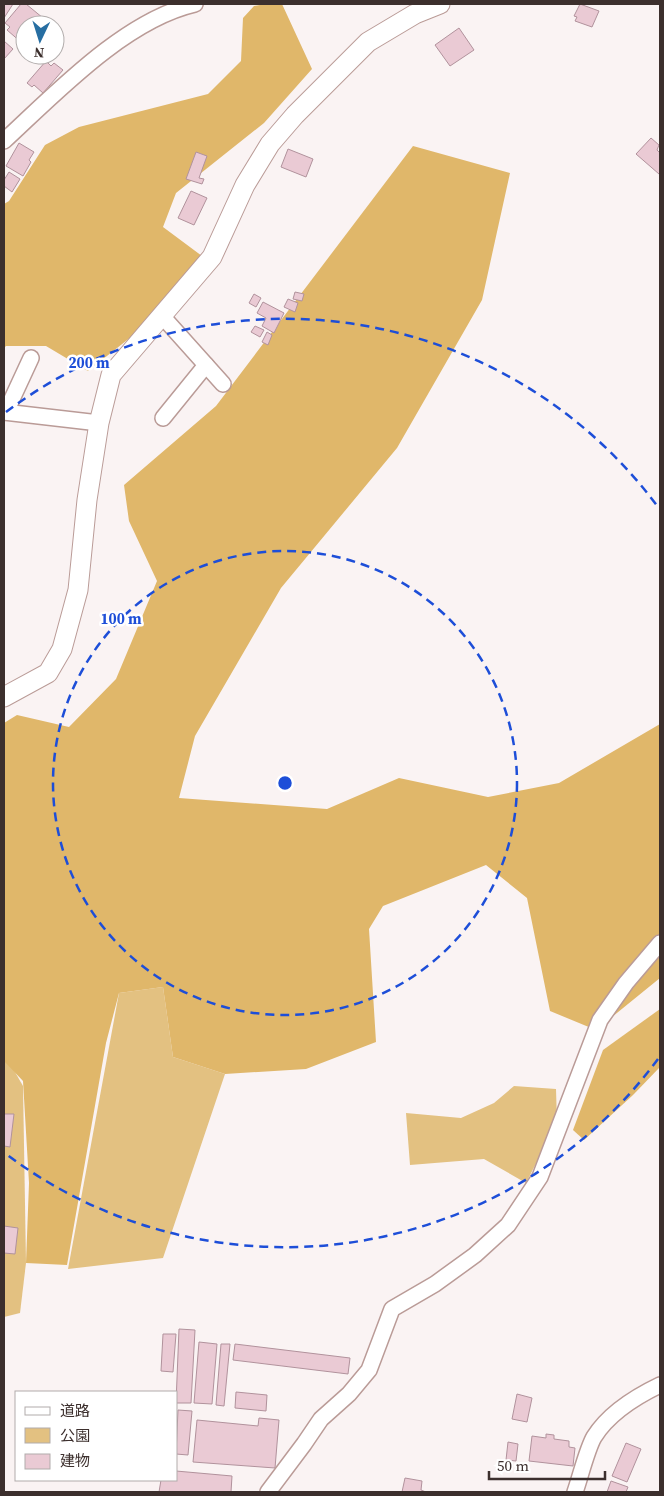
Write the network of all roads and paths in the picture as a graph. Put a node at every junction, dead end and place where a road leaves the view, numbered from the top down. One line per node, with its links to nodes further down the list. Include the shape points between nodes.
1 (195, 4): 4 (street, via 144,24 97,58)
2 (440, 4): 3 (street)
3 (411, 9): 5 (street, via 368,42 270,144 245,185 212,256)
4 (4, 141)
5 (163, 317): 7 (street); 11 (street, via 111,375)
6 (30, 358): 9 (street)
7 (206, 365): 8 (street); 10 (street)
8 (223, 384)
9 (5, 412): 11 (street)
10 (163, 418)
11 (99, 423): 12 (street, via 78,590 62,650 48,673)
12 (4, 698)
13 (660, 943): 15 (street, via 600,1020 540,1177 508,1226 436,1284 392,1309 369,1370 349,1394 321,1419)
14 (660, 1385): 16 (street, via 611,1417 599,1431)
15 (268, 1492)
16 (574, 1492)

